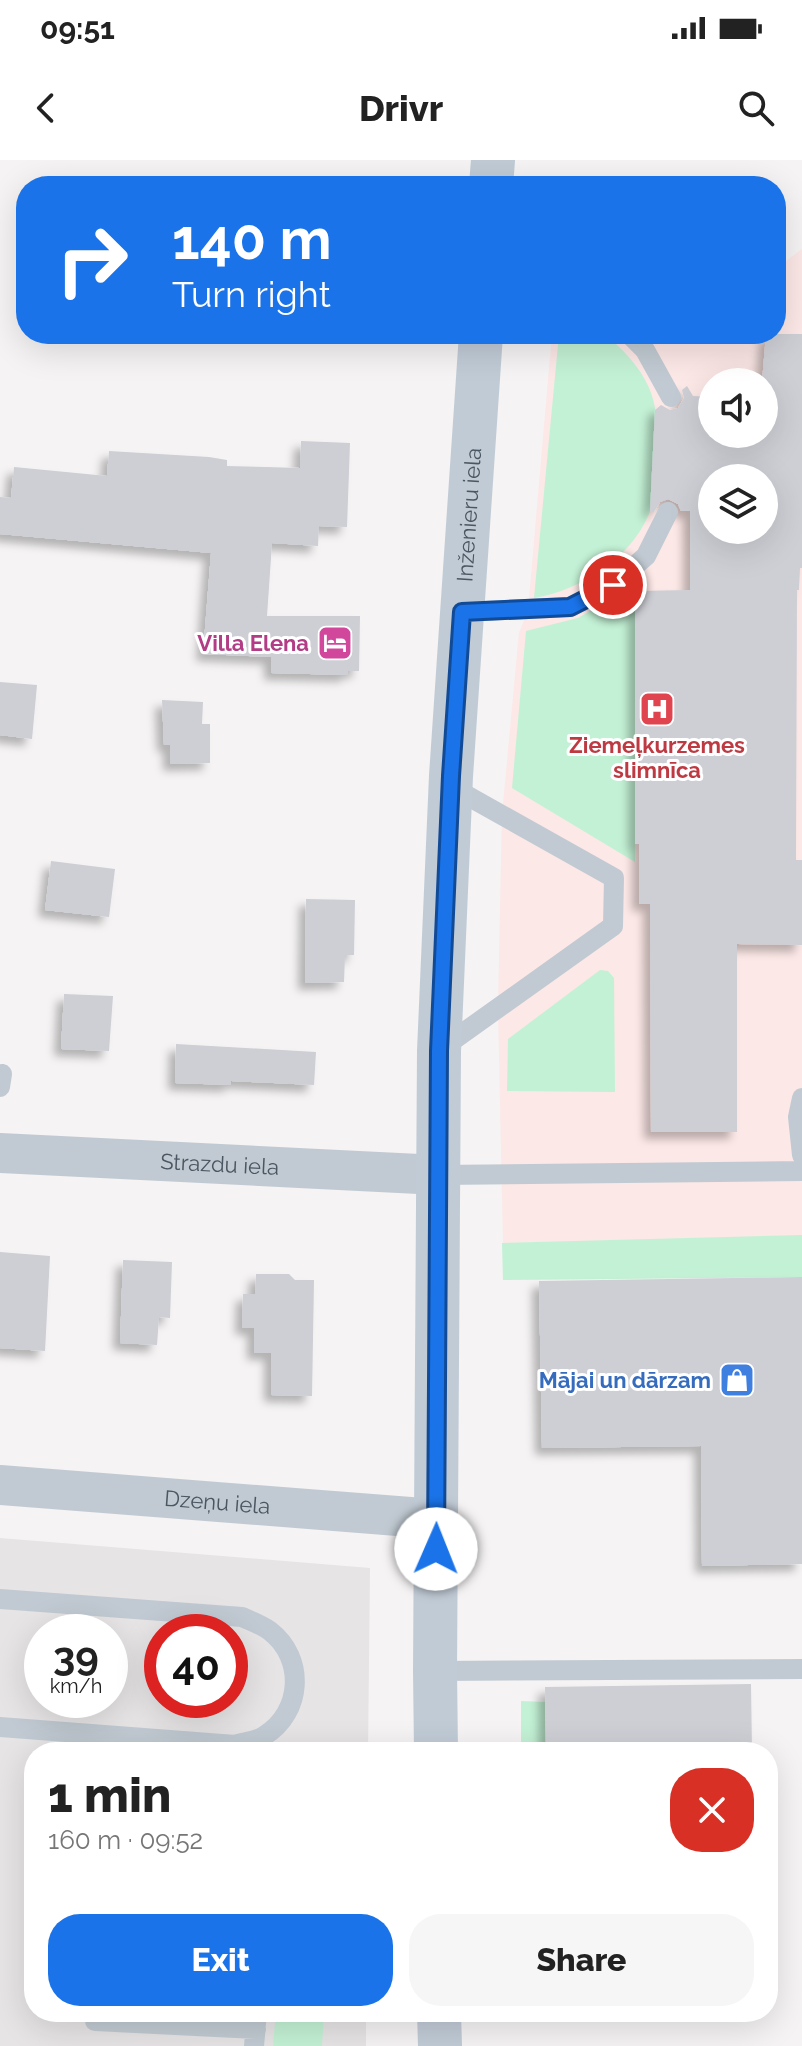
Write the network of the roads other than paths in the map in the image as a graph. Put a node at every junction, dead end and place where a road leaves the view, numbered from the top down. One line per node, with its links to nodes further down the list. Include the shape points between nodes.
1 (480, 344): 5 (street, Inženieru iela)
2 (639, 344): 3 (lane)
3 (671, 397)
4 (668, 512): 5 (lane, via 646,556 613,585 570,607)
5 (462, 612): 6 (street, Inženieru iela)
6 (450, 786): 7 (street, Inženieru iela); 7 (lane, via 614,878 613,926)
7 (439, 1051): 12 (street, Inženieru iela)
8 (802, 1098): 10 (lane)
9 (0, 1153): 12 (street, Strazdu iela)
10 (802, 1155)
11 (802, 1171): 12 (lane)
12 (439, 1175): 14 (street, Inženieru iela)
13 (0, 1485): 14 (street, Dzeņu iela)
14 (436, 1519): 17 (street, Inženieru iela)
15 (0, 1599): 20 (lane, via 242,1617 269,1630 284,1645 296,1670 294,1696 286,1716 264,1737)
16 (802, 1669): 17 (lane)
17 (435, 1671): 21 (street, Inženieru iela)
18 (0, 1727): 19 (lane)
19 (196, 1742)
20 (246, 1742)
21 (436, 1742)
22 (115, 2022): 24 (lane)
23 (439, 2022): 25 (street)
24 (256, 2029)
25 (440, 2046)

